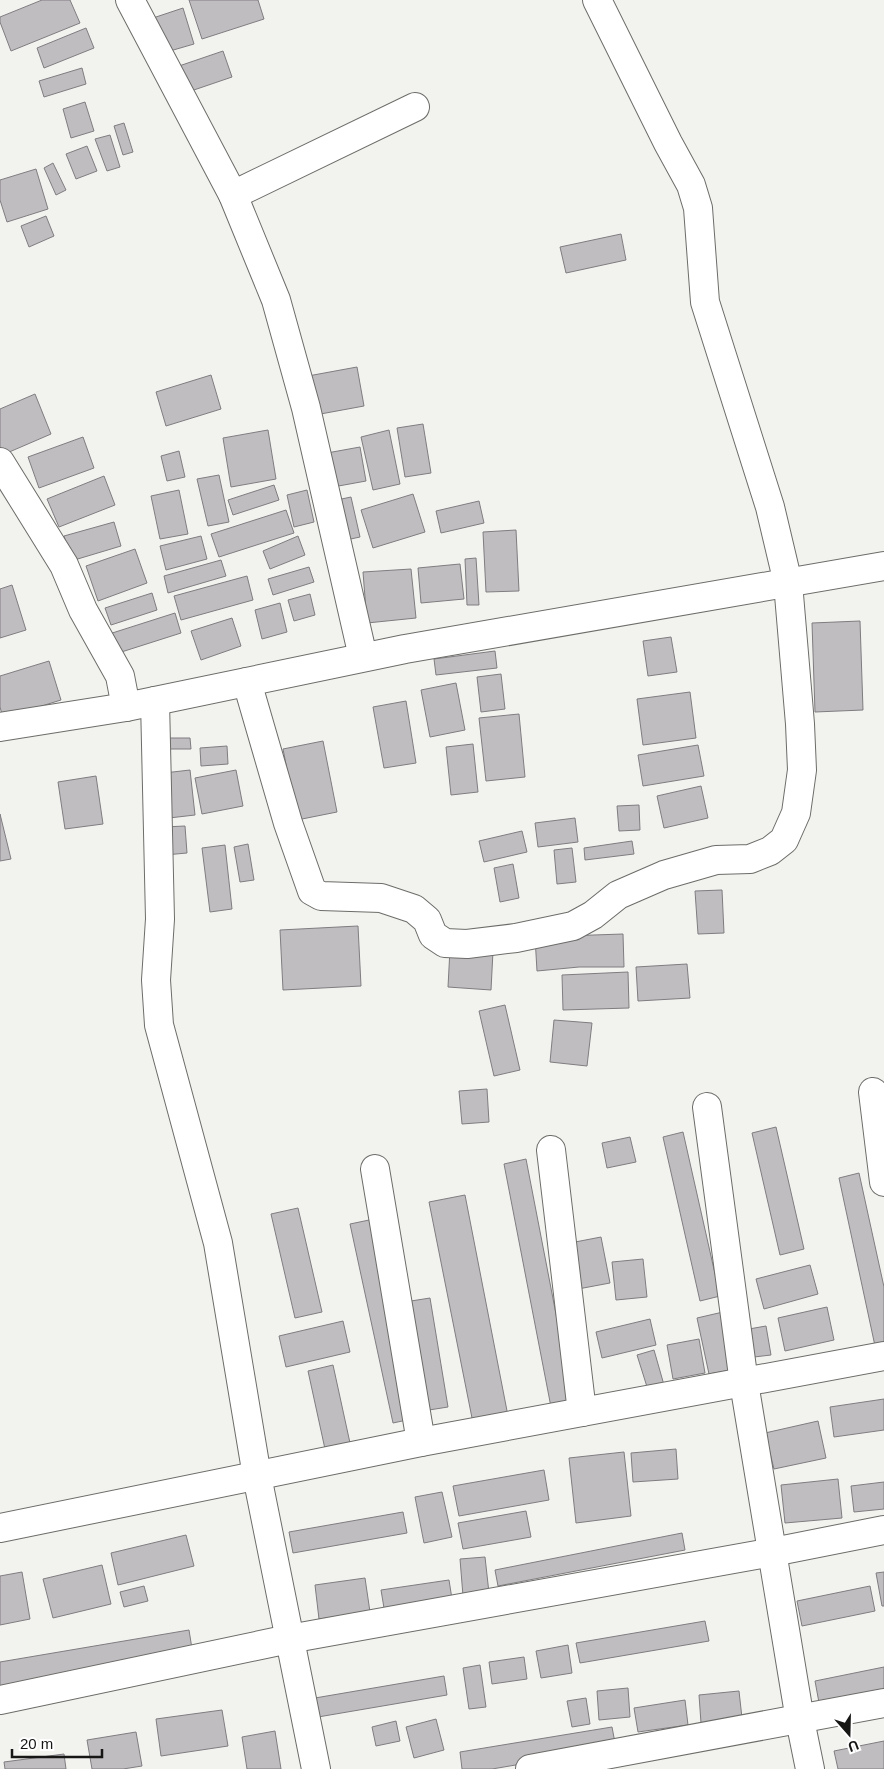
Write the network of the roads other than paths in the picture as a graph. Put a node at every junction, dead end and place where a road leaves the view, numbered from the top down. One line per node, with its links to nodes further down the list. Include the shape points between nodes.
1 (130, 0): 4 (street)
2 (598, 0): 7 (street, via 691,185 698,208 705,302 770,507)
3 (415, 107): 4 (street)
4 (233, 195): 8 (street, via 276,300 306,408)
5 (0, 462): 11 (street, via 64,565 83,610 120,676)
6 (884, 566): 7 (street)
7 (788, 583): 8 (street); 9 (street, via 802,770 796,813 784,840 770,851 750,859 716,860 664,875 618,895 573,926 516,938 467,944 445,943 433,935 427,920 414,909 381,898 322,896 312,891 288,824)
8 (363, 657): 9 (street)
9 (247, 682): 10 (street)
10 (155, 701): 11 (street); 22 (street, via 159,1024 218,1243)
11 (126, 707): 12 (street)
12 (0, 726)
13 (873, 1092): 17 (street)
14 (707, 1107): 19 (street)
15 (551, 1150): 20 (street)
16 (374, 1169): 21 (street)
17 (884, 1182)
18 (884, 1356): 19 (street)
19 (744, 1383): 20 (street); 25 (street)
20 (582, 1412): 21 (street)
21 (421, 1442): 22 (street)
22 (258, 1476): 23 (street); 26 (street)
23 (0, 1528)
24 (884, 1530): 25 (street)
25 (773, 1552): 26 (street); 29 (street)
26 (289, 1639): 27 (street); 30 (street)
27 (0, 1700)
28 (884, 1703): 29 (street)
29 (800, 1720): 31 (street); 32 (street)
30 (316, 1769)
31 (530, 1769)
32 (810, 1769)

